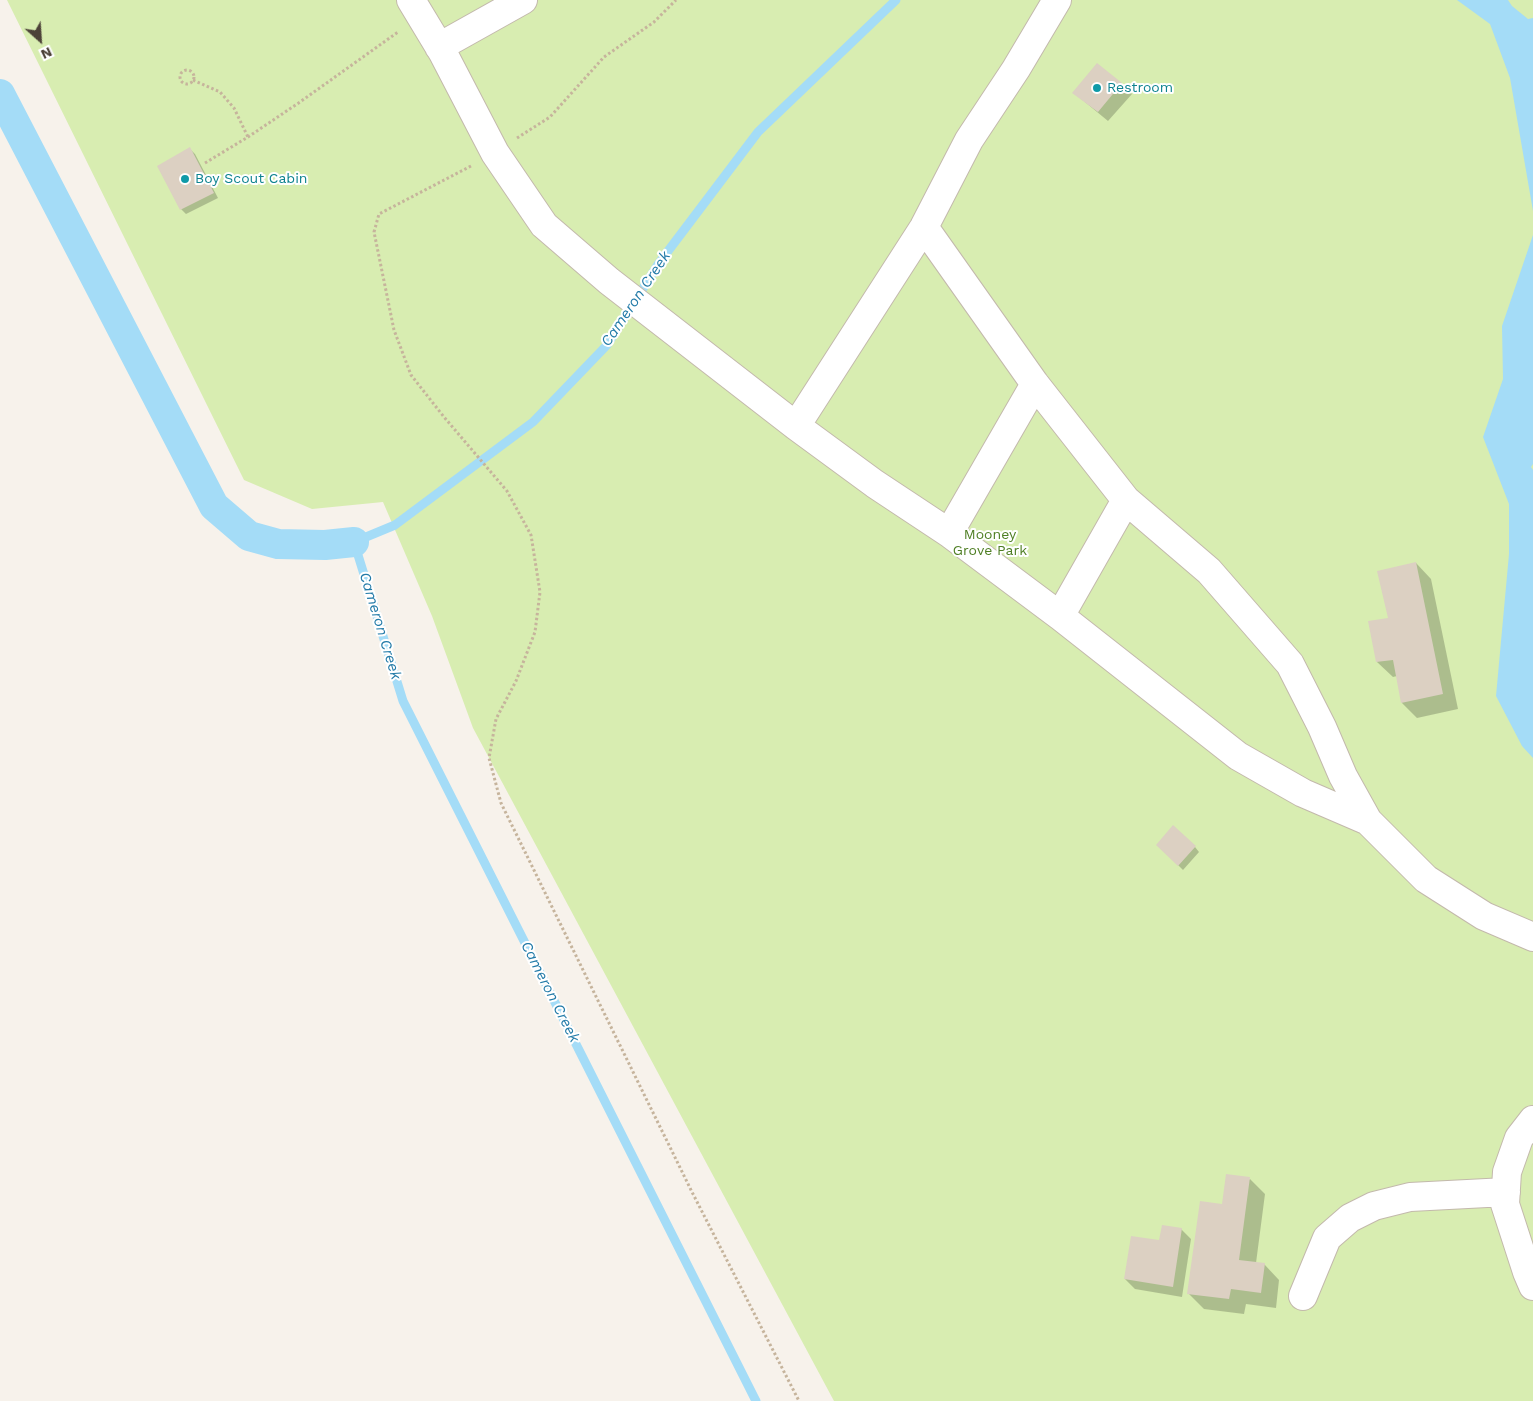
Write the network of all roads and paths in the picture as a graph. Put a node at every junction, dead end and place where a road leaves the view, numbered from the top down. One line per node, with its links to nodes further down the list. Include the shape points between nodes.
1 (523, 0): 5 (lane)
2 (676, 0): 8 (path, via 654,22 604,57 550,117)
3 (1057, 0): 10 (lane, via 969,140)
4 (416, 8): 5 (lane); 7 (path)
5 (439, 47): 8 (lane)
6 (194, 80): 6 (path, via 190,70 180,75 186,83); 7 (path, via 220,92 234,108)
7 (248, 137): 9 (path)
8 (494, 152): 12 (lane, via 544,225 610,281); 22 (path, via 379,214 374,232 394,330 412,375 507,491 531,536 540,592 536,632 496,719 489,758 501,803 692,1192)
9 (205, 164)
10 (924, 227): 11 (lane); 12 (lane)
11 (1035, 384): 13 (lane); 14 (lane)
12 (796, 426): 14 (lane, via 875,484)
13 (1126, 500): 15 (lane); 16 (lane, via 1209,571 1290,664)
14 (949, 532): 15 (lane)
15 (1060, 616): 16 (lane, via 1238,756 1303,793)
16 (1368, 821): 17 (lane, via 1426,879 1484,916)
17 (1533, 937)
18 (1533, 1120): 19 (lane, via 1519,1138 1507,1172)
19 (1506, 1192): 20 (lane, via 1505,1204); 21 (lane, via 1410,1197 1374,1206 1350,1218 1326,1238)
20 (1533, 1286)
21 (1304, 1296)
22 (799, 1401)

